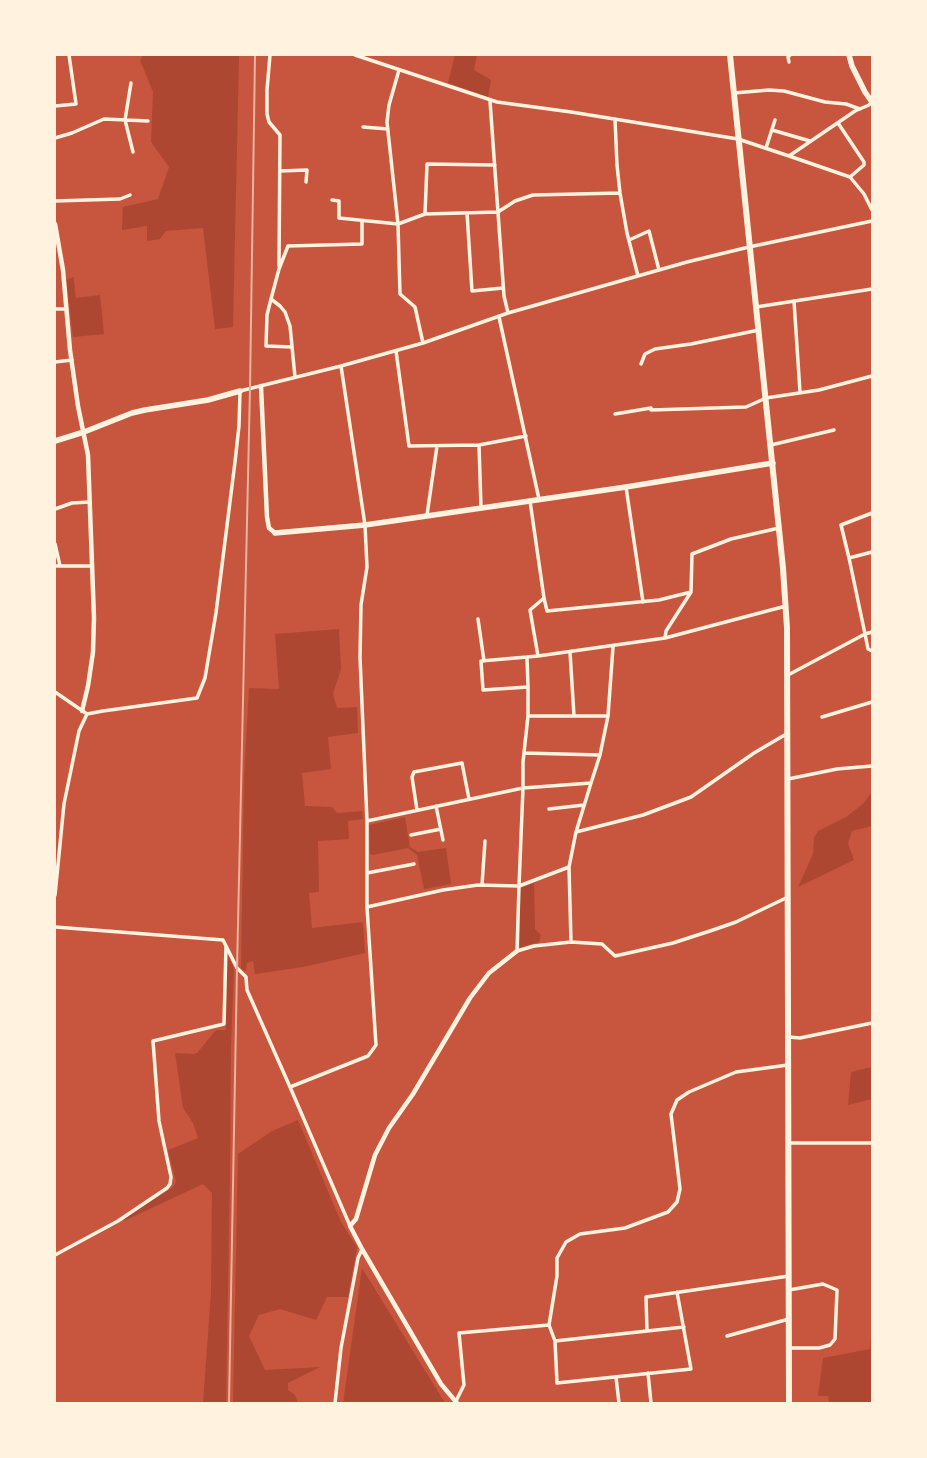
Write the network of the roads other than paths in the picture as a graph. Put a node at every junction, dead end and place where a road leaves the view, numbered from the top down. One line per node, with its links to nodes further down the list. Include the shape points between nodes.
1 (69, 55): 14 (street, via 76,104)
2 (270, 55): 34 (street, via 267,114 269,122 280,135)
3 (356, 55): 8 (street)
4 (730, 55): 10 (highway)
5 (790, 55): 7 (street)
6 (849, 55): 12 (main road, via 852,66)
7 (789, 62)
8 (399, 70): 11 (street); 23 (street)
9 (131, 82): 18 (street)
10 (734, 93): 13 (street, via 784,91 825,102); 28 (highway)
11 (490, 100): 17 (street); 33 (street)
12 (872, 101): 15 (street)
13 (846, 104): 15 (street); 16 (street)
14 (55, 106)
15 (860, 109): 16 (street)
16 (854, 111): 21 (street)
17 (615, 119): 28 (street); 37 (street)
18 (125, 120): 20 (street); 27 (street, via 104,119); 31 (street)
19 (775, 120): 26 (street)
20 (148, 121)
21 (838, 123): 29 (street); 35 (street, via 864,162)
22 (393, 124): 23 (street)
23 (388, 125): 25 (street)
24 (363, 127): 25 (street)
25 (388, 129): 48 (street)
26 (772, 130): 29 (street); 30 (street)
27 (55, 138)
28 (738, 139): 30 (street); 50 (highway)
29 (810, 142): 32 (street)
30 (766, 148): 32 (street)
31 (133, 152)
32 (789, 156): 35 (street)
33 (495, 165): 42 (street); 44 (street, via 427,164)
34 (280, 171): 36 (street, via 307,170); 51 (street)
35 (850, 178): 41 (street, via 864,194)
36 (306, 182)
37 (620, 193): 42 (street, via 533,195 515,201); 49 (street)
38 (130, 195): 40 (street, via 120,199)
39 (332, 200): 45 (street, via 340,201 340,218)
40 (55, 201)
41 (872, 210)
42 (498, 212): 43 (street); 54 (street)
43 (467, 213): 44 (street); 54 (street, via 472,291)
44 (425, 214): 48 (street)
45 (362, 220): 48 (street); 51 (street, via 362,244 288,246)
46 (872, 221): 50 (street)
47 (55, 224): 59 (street, via 63,270)
48 (398, 224): 64 (street, via 400,294 415,307)
49 (628, 240): 52 (street, via 649,231); 53 (street)
50 (749, 247): 52 (street); 58 (highway)
51 (279, 269): 56 (street)
52 (659, 270): 53 (street)
53 (638, 276): 61 (street)
54 (503, 288): 61 (street)
55 (872, 289): 57 (street)
56 (271, 299): 65 (street, via 285,312 290,326); 65 (street, via 267,315 266,346)
57 (794, 301): 58 (street); 75 (street)
58 (756, 307): 63 (highway)
59 (66, 309): 60 (street); 67 (street)
60 (55, 310)
61 (508, 313): 62 (street)
62 (499, 316): 64 (street); 80 (street)
63 (758, 330): 69 (street, via 698,343 654,349 646,354); 76 (highway)
64 (423, 343): 66 (street)
65 (292, 347): 72 (street)
66 (396, 351): 70 (street); 84 (street, via 409,446)
67 (72, 360): 68 (street); 79 (street)
68 (55, 362)
69 (641, 364)
70 (341, 366): 72 (street); 94 (street)
71 (872, 376): 75 (street, via 819,390)
72 (295, 377): 73 (street)
73 (261, 386): 74 (street); 96 (street, via 267,517 269,528)
74 (240, 390): 79 (main road, via 208,400 132,413); 121 (street, via 239,426 216,613 205,678 197,698)
75 (800, 392): 76 (street)
76 (766, 398): 77 (street, via 746,407 651,408); 83 (highway)
77 (616, 414)
78 (834, 430): 83 (street)
79 (84, 432): 81 (main road); 89 (street, via 88,455)
80 (526, 436): 82 (street); 87 (street)
81 (55, 441)
82 (479, 445): 84 (street); 90 (street)
83 (770, 445): 85 (highway)
84 (437, 446): 93 (street)
85 (773, 463): 86 (main road); 95 (highway)
86 (626, 487): 87 (main road); 104 (street)
87 (539, 499): 88 (main road)
88 (530, 500): 90 (main road); 103 (street)
89 (90, 502): 91 (street, via 72,502); 101 (street)
90 (481, 507): 93 (main road)
91 (55, 509)
92 (872, 513): 99 (street, via 841,525)
93 (427, 516): 94 (main road)
94 (365, 525): 96 (main road); 138 (street, via 367,567 361,605 360,657)
95 (779, 528): 102 (street, via 731,539 692,554); 105 (highway)
96 (275, 533)
97 (55, 544): 100 (street)
98 (872, 552): 99 (street)
99 (849, 558): 108 (street)
100 (57, 566): 101 (street)
101 (92, 566): 120 (street, via 93,652)
102 (691, 592): 104 (street); 109 (street, via 666,631)
103 (544, 598): 104 (street, via 547,611); 113 (street, via 530,610)
104 (643, 602)
105 (786, 606): 109 (street); 116 (highway)
106 (478, 619): 115 (street)
107 (872, 632): 108 (street)
108 (865, 634): 111 (street, via 868,649); 116 (street)
109 (665, 638): 110 (street)
110 (613, 646): 112 (street); 124 (street)
111 (872, 651)
112 (570, 652): 113 (street); 123 (street)
113 (538, 656): 114 (street)
114 (527, 657): 115 (street); 117 (street)
115 (484, 661): 117 (street, via 481,661 483,690)
116 (788, 675): 126 (highway)
117 (528, 687): 122 (street)
118 (55, 692): 120 (street)
119 (872, 702): 125 (street)
120 (82, 711): 121 (street)
121 (88, 714): 141 (street, via 79,731)
122 (528, 716): 123 (street); 127 (street)
123 (574, 716): 124 (street)
124 (608, 716): 128 (street)
125 (822, 717)
126 (788, 733): 130 (highway); 142 (street, via 754,753 691,797 643,815)
127 (524, 753): 128 (street); 132 (street)
128 (600, 755): 131 (street)
129 (872, 766): 130 (street, via 837,769)
130 (788, 779): 152 (highway)
131 (591, 783): 132 (street); 134 (street)
132 (523, 788): 133 (street); 150 (street)
133 (469, 799): 135 (street); 137 (street, via 462,763 414,772 412,777)
134 (584, 805): 136 (street); 142 (street)
135 (436, 806): 137 (street); 139 (street)
136 (549, 809)
137 (417, 810): 138 (street)
138 (367, 821): 148 (street)
139 (441, 830): 143 (street); 144 (street)
140 (55, 831): 141 (street)
141 (61, 832): 151 (street)
142 (576, 832): 147 (street)
143 (411, 835)
144 (443, 840)
145 (485, 840): 149 (street)
146 (414, 864): 148 (street)
147 (569, 867): 150 (street); 155 (street)
148 (367, 872): 153 (street)
149 (482, 885): 150 (street); 153 (street, via 443,890)
150 (519, 886): 157 (street)
151 (55, 895)
152 (789, 896): 155 (street, via 736,922 673,943 615,956 602,944); 159 (highway)
153 (367, 907): 161 (street, via 376,1045 368,1056)
154 (55, 927): 156 (street, via 218,939 223,940)
155 (571, 942): 157 (street, via 534,946)
156 (226, 945): 161 (street, via 237,968 246,977 247,990); 166 (street, via 224,1024 153,1041 159,1121 171,1177 170,1184 118,1221)
157 (517, 951): 164 (street, via 489,973 470,998 413,1094 389,1128 374,1156 356,1219)
158 (872, 1023): 159 (street, via 800,1038)
159 (789, 1037): 160 (highway)
160 (788, 1065): 162 (highway); 171 (street, via 736,1072 689,1092 677,1100 671,1114 680,1189 677,1202 668,1212 625,1228 580,1234 566,1242 558,1258)
161 (290, 1087): 164 (street)
162 (789, 1143): 163 (street); 167 (highway)
163 (872, 1143)
164 (350, 1226): 165 (street)
165 (362, 1249): 179 (street, via 441,1384); 180 (street, via 358,1258 341,1348)
166 (55, 1255)
167 (789, 1276): 168 (highway); 169 (street)
168 (789, 1290): 170 (highway); 176 (street, via 824,1284 837,1290 835,1339 830,1345 819,1348)
169 (677, 1292): 172 (street); 173 (street, via 646,1297)
170 (789, 1319): 174 (street); 176 (highway)
171 (549, 1325): 175 (street); 179 (street, via 459,1333 464,1386)
172 (684, 1327): 173 (street); 177 (street, via 691,1369)
173 (647, 1331): 175 (street)
174 (727, 1336)
175 (555, 1341): 178 (street, via 557,1383)
176 (789, 1348): 183 (highway)
177 (648, 1373): 178 (street); 182 (street)
178 (616, 1377): 181 (street)
179 (456, 1402)
180 (335, 1403)
181 (619, 1403)
182 (651, 1403)
183 (790, 1403)

